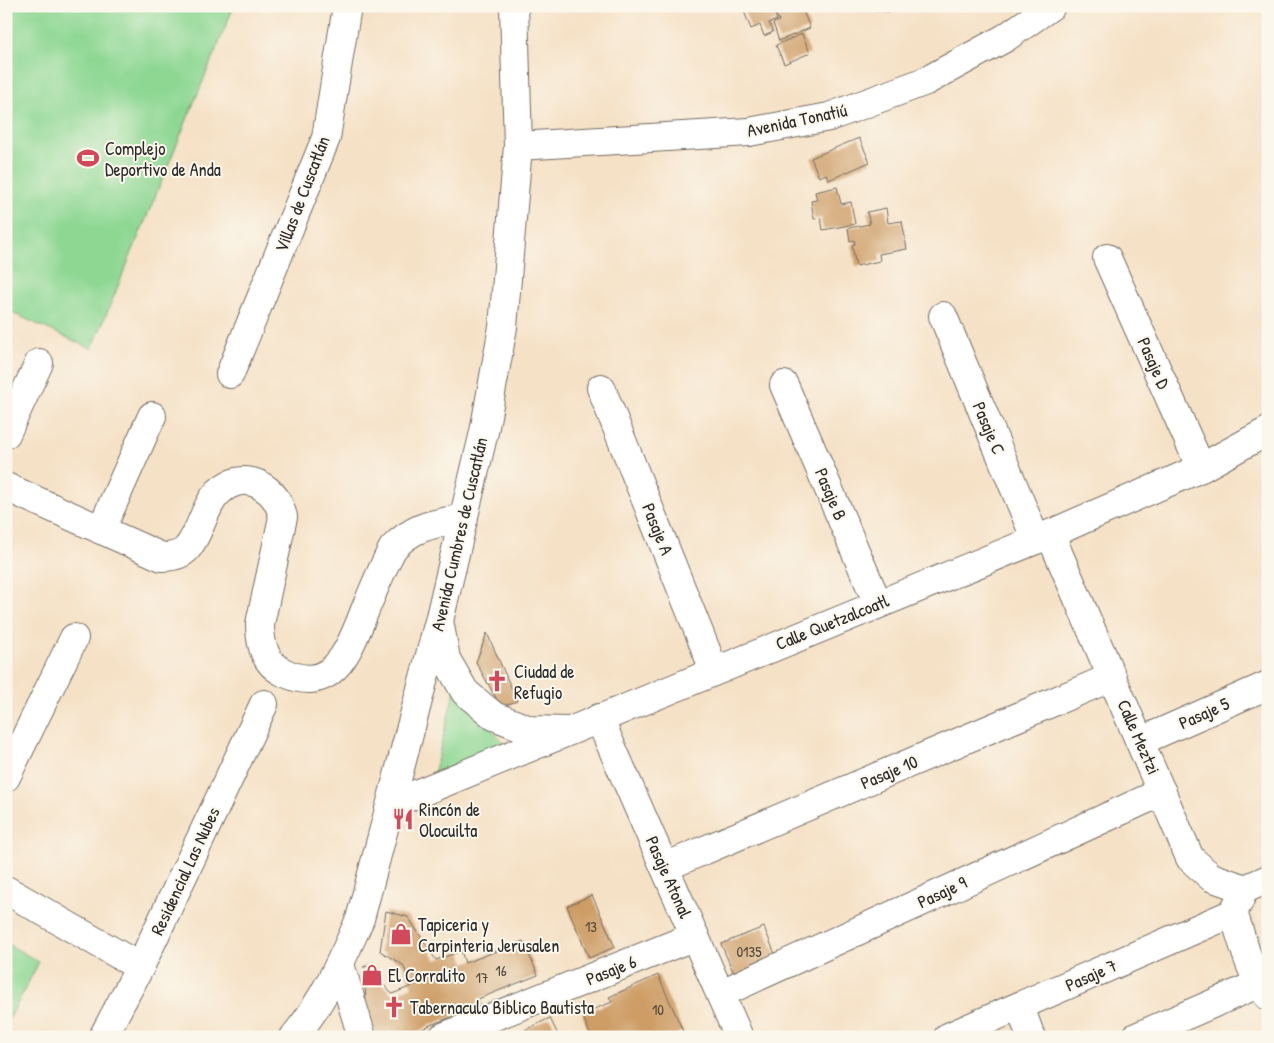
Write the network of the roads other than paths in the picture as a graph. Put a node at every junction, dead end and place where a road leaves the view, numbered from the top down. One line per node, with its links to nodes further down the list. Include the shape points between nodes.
1 (347, 6): 8 (street, Villas de Cuscatlán, via 326,138)
2 (514, 6): 4 (street, Avenida Cumbres de Cuscatlán)
3 (1050, 6): 4 (street, Avenida Tonatiú, via 1005,38 926,80 829,117 749,132)
4 (518, 146): 16 (street, Avenida Cumbres de Cuscatlán, via 503,327)
5 (1107, 258): 14 (street, Pasaje D)
6 (942, 316): 18 (street, Pasaje C)
7 (38, 363): 13 (street)
8 (230, 374)
9 (784, 385): 19 (street, Pasaje B)
10 (602, 388): 22 (street, Pasaje A)
11 (152, 416): 17 (street)
12 (1268, 431): 14 (street, Calle Quetzalcoatl)
13 (6, 434)
14 (1201, 468): 18 (street, Calle Quetzalcoatl)
15 (6, 486): 17 (street)
16 (464, 518): 17 (street, via 421,527 405,535 392,548 348,653 335,668 322,676 308,679 294,678 280,671 267,658 260,641 260,624 283,517 280,504 270,491 254,482 238,481 225,486 209,504 189,546 172,557 162,557); 20 (street, Avenida Cumbres de Cuscatlán)
17 (101, 530)
18 (1043, 537): 19 (street, Calle Quetzalcoatl); 23 (street, Calle Meztzi)
19 (878, 604): 22 (street, Calle Quetzalcoatl)
20 (439, 621): 27 (street, via 446,659 465,692 494,716 530,730); 31 (street, Avenida Cumbres de Cuscatlán)
21 (74, 638): 29 (street)
22 (714, 670): 26 (street, Calle Quetzalcoatl)
23 (1112, 677): 28 (street, Calle Meztzi); 32 (street, Pasaje 10)
24 (1268, 685): 28 (street, Pasaje 5)
25 (264, 704): 37 (street, Residencial Las Nubes)
26 (599, 718): 27 (street, Calle Quetzalcoatl); 32 (street, Pasaje Atonal)
27 (568, 731): 31 (street, Calle Quetzalcoatl)
28 (1141, 741): 30 (street, Calle Meztzi)
29 (6, 777)
30 (1162, 792): 34 (street, Calle Meztzi, via 1190,858 1211,877); 39 (street, Pasaje 9)
31 (392, 804): 36 (street, Avenida Cumbres de Cuscatlán, via 360,919)
32 (665, 867): 35 (street, Pasaje Atonal)
33 (6, 890): 37 (street)
34 (1249, 893): 38 (street, via 1247,961); 40 (street, Pasaje 7)
35 (695, 936): 39 (street, Pasaje Atonal); 44 (street, Pasaje 6)
36 (340, 964): 42 (street, Avenida Cumbres de Cuscatlán); 43 (street)
37 (140, 967): 41 (street, Residencial Las Nubes)
38 (1263, 990): 48 (street)
39 (722, 993): 45 (street, Pasaje Atonal)
40 (1020, 1007): 46 (street, Pasaje 7); 47 (street)
41 (103, 1037)
42 (294, 1037)
43 (362, 1037)
44 (443, 1037)
45 (739, 1037)
46 (948, 1037)
47 (1031, 1037)
48 (1136, 1037)

